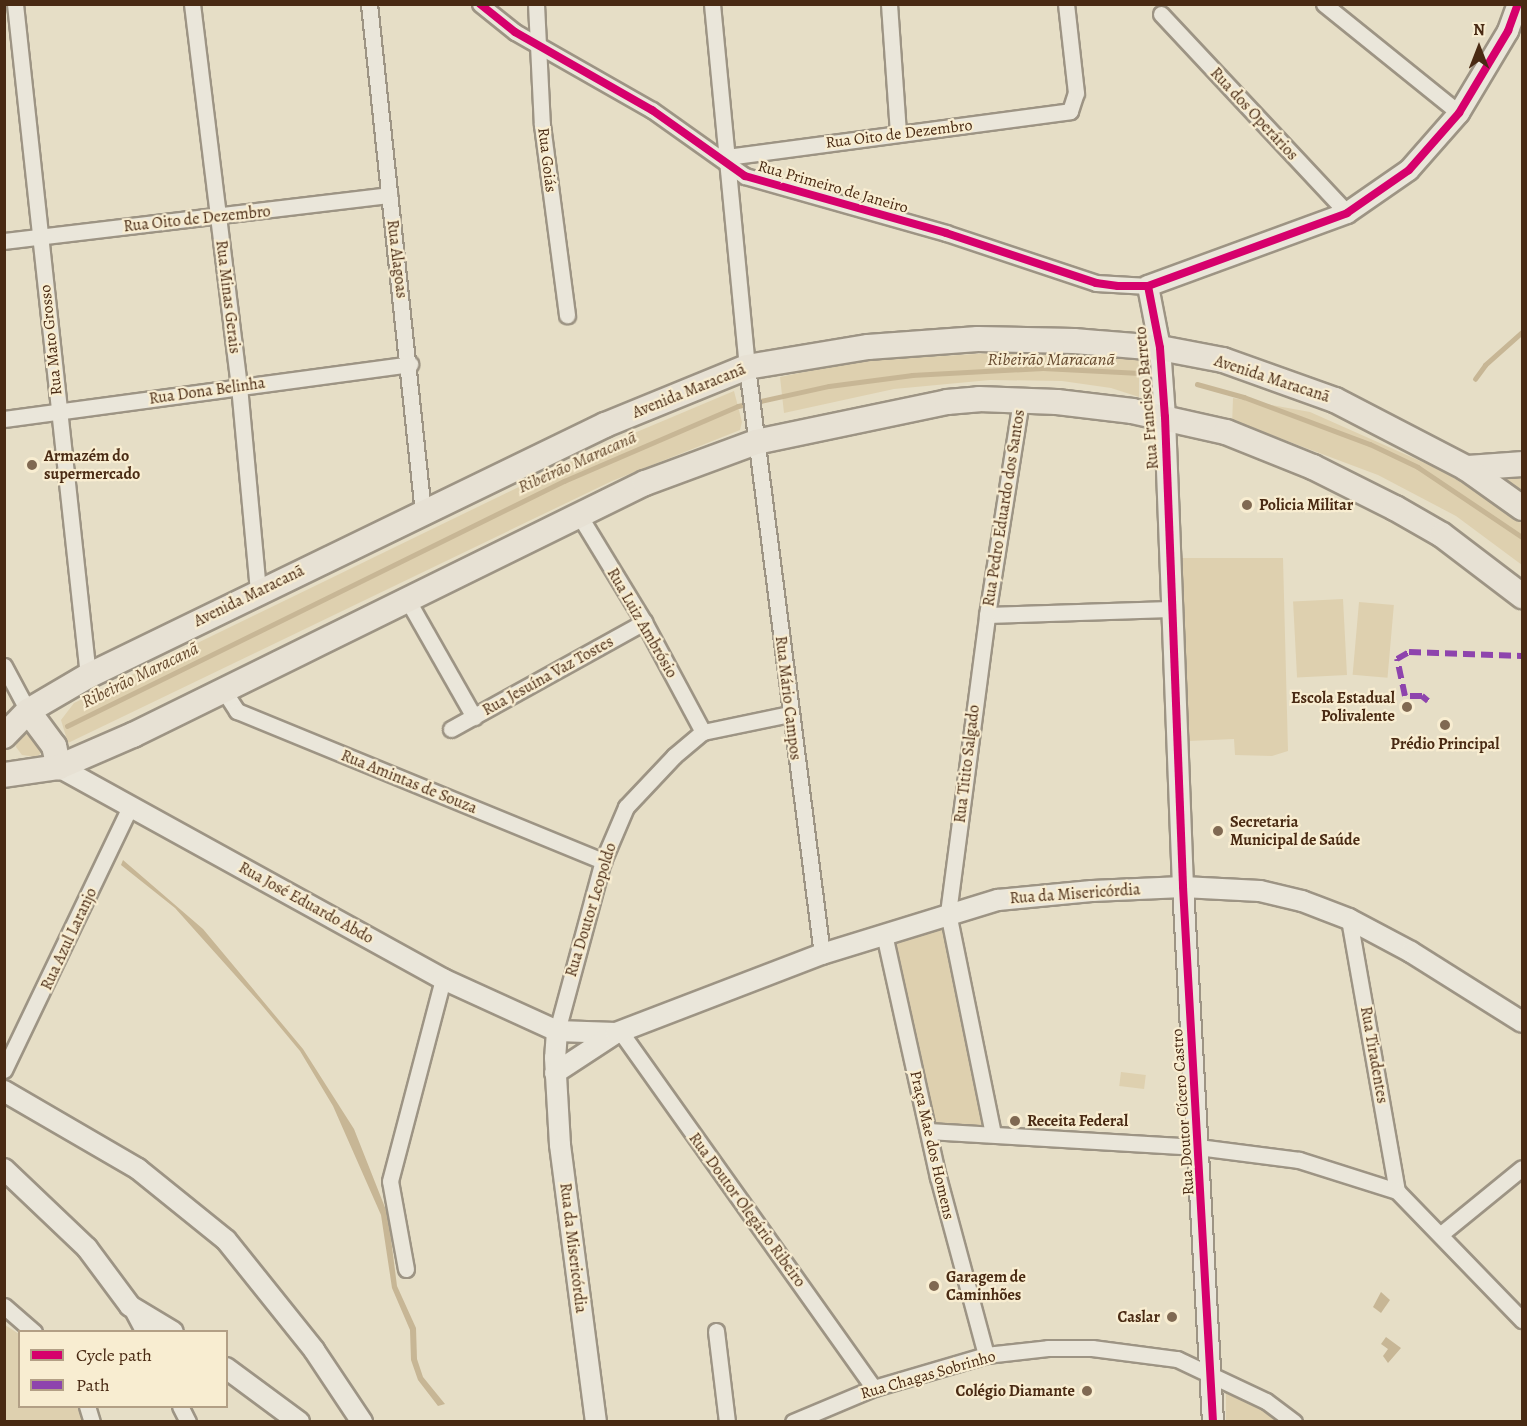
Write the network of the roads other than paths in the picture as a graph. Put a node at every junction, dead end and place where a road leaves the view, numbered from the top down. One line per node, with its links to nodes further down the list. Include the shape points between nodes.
1 (15, 4): 19 (street, Rua Mato Grosso)
2 (192, 4): 18 (street, Rua Minas Gerais)
3 (369, 4): 16 (street, Rua Alagoas)
4 (480, 4): 12 (street, Rua Primeiro de Janeiro, via 515,32)
5 (536, 4): 12 (street, Rua Goiás)
6 (712, 4): 15 (street, Rua Mário Campos)
7 (889, 4): 14 (street)
8 (1066, 4): 14 (street, Rua Oito de Dezembro, via 1076,93 1070,111)
9 (1324, 4): 13 (street)
10 (1518, 4): 13 (street, via 1508,31)
11 (1161, 14): 17 (street, Rua dos Operários)
12 (539, 44): 15 (street, Rua Primeiro de Janeiro, via 652,110); 22 (street, Rua Goiás, via 542,124)
13 (1459, 113): 17 (street, via 1409,170)
14 (898, 134): 15 (street, Rua Oito de Dezembro)
15 (727, 161): 21 (street, Rua Primeiro de Janeiro, via 745,176 945,233 1096,283); 25 (street, Rua Mário Campos)
16 (389, 195): 18 (street, Rua Oito de Dezembro); 24 (street, Rua Alagoas)
17 (1347, 213): 21 (street)
18 (218, 218): 19 (street, Rua Oito de Dezembro); 26 (street, Rua Minas Gerais)
19 (40, 236): 20 (street, Rua Oito de Dezembro); 28 (street, Rua Mato Grosso)
20 (4, 241)
21 (1148, 286): 23 (street, Rua Francisco Barreto)
22 (567, 315)
23 (1160, 348): 25 (main road, Avenida Maracanã, via 1024,340 919,341); 29 (street, Rua Francisco Barreto); 33 (main road, Avenida Maracanã, via 1223,360 1335,400)
24 (410, 364): 26 (street, Rua Dona Belinha); 35 (street, Rua Alagoas)
25 (748, 373): 31 (street, Rua Mário Campos); 35 (main road, Avenida Maracanã, via 605,424)
26 (239, 386): 28 (street, Rua Dona Belinha); 37 (street, Rua Minas Gerais)
27 (1021, 400): 29 (main road); 31 (main road, via 946,402); 41 (street, Rua Pedro Eduardo dos Santos)
28 (59, 412): 30 (street, Rua Dona Belinha); 44 (street, Rua Mato Grosso)
29 (1165, 417): 38 (main road, via 1226,432 1358,489 1442,535); 40 (street, Rua Francisco Barreto)
30 (4, 419)
31 (755, 432): 36 (main road); 47 (street, Rua Mário Campos)
32 (1522, 464): 33 (main road)
33 (1466, 468): 34 (main road, Avenida Maracanã)
34 (1522, 508)
35 (423, 513): 37 (main road, Avenida Maracanã)
36 (579, 515): 39 (main road); 42 (street, Rua Luiz Ambrósio)
37 (258, 591): 44 (main road, Avenida Maracanã)
38 (1522, 596)
39 (407, 599): 45 (main road); 48 (street)
40 (1170, 609): 41 (street); 56 (street, Rua Francisco Barreto)
41 (987, 615): 57 (street, Rua Titito Salgado)
42 (644, 622): 48 (street, Rua Jesuína Vaz Tostes); 50 (street, Rua Luiz Ambrósio)
43 (4, 666): 46 (street)
44 (88, 676): 46 (main road, Avenida Maracanã)
45 (224, 691): 52 (main road); 55 (street, Rua Amintas de Souza, via 237,711)
46 (28, 711): 51 (main road, Avenida Maracanã); 52 (main road, via 54,746)
47 (790, 714): 50 (street, Rua Doutor Leopoldo); 60 (street, Rua Mário Campos)
48 (474, 717): 49 (street, Rua Jesuína Vaz Tostes)
49 (451, 729)
50 (703, 732): 55 (street, Rua Doutor Leopoldo, via 674,756 626,807)
51 (5, 735): 53 (main road)
52 (59, 767): 53 (main road); 54 (street, Rua José Eduardo Abdo)
53 (13, 774)
54 (131, 805): 61 (street, Rua José Eduardo Abdo); 65 (street, Rua Azul Laranjo)
55 (603, 861): 63 (street, Rua Doutor Leopoldo)
56 (1183, 887): 57 (street, Rua da Misericórdia, via 1040,895 998,900); 58 (street, Rua da Misericórdia, via 1260,891); 70 (street, Rua Doutor Cícero Castro)
57 (948, 914): 59 (street, Rua da Misericórdia); 69 (street)
58 (1349, 919): 62 (street, Rua da Misericórdia, via 1411,952); 73 (street, Rua Tiradentes)
59 (884, 934): 60 (street, Rua da Misericórdia); 68 (street, Praça Mae dos Homens)
60 (822, 954): 64 (street, Rua da Misericórdia)
61 (443, 979): 63 (street, Rua José Eduardo Abdo); 75 (street, via 390,1181)
62 (1522, 1022)
63 (557, 1031): 64 (street, Rua da Misericórdia); 66 (street, Rua da Misericórdia)
64 (618, 1032): 66 (street, Rua da Misericórdia); 84 (street, Rua Doutor Olegário Ribeiro)
65 (4, 1070)
66 (555, 1073): 89 (street, Rua da Misericórdia, via 560,1145)
67 (4, 1091): 86 (street, via 138,1169 226,1240 314,1350)
68 (928, 1131): 69 (street); 81 (street, Praça Mae dos Homens)
69 (993, 1134): 70 (street)
70 (1198, 1147): 73 (street, via 1299,1160); 83 (street, Rua Doutor Cícero Castro)
71 (1522, 1168): 74 (street)
72 (4, 1169): 79 (street, via 87,1248 130,1306)
73 (1397, 1191): 74 (street)
74 (1441, 1234): 77 (street)
75 (406, 1269)
76 (4, 1306): 78 (street)
77 (1522, 1320)
78 (32, 1330)
79 (158, 1330)
80 (717, 1331): 90 (street)
81 (986, 1355): 83 (street, Rua Chagas Sobrinho, via 1092,1348 1177,1359); 84 (street, Rua Chagas Sobrinho)
82 (228, 1370): 88 (street)
83 (1208, 1372): 92 (street, Rua Doutor Cícero Castro); 93 (street, Rua Chagas Sobrinho, via 1266,1401)
84 (874, 1388): 91 (street, Rua Chagas Sobrinho)
85 (181, 1408): 87 (street)
86 (358, 1418)
87 (188, 1422)
88 (298, 1422)
89 (596, 1422)
90 (727, 1422)
91 (793, 1422)
92 (1213, 1422)
93 (1294, 1422)

